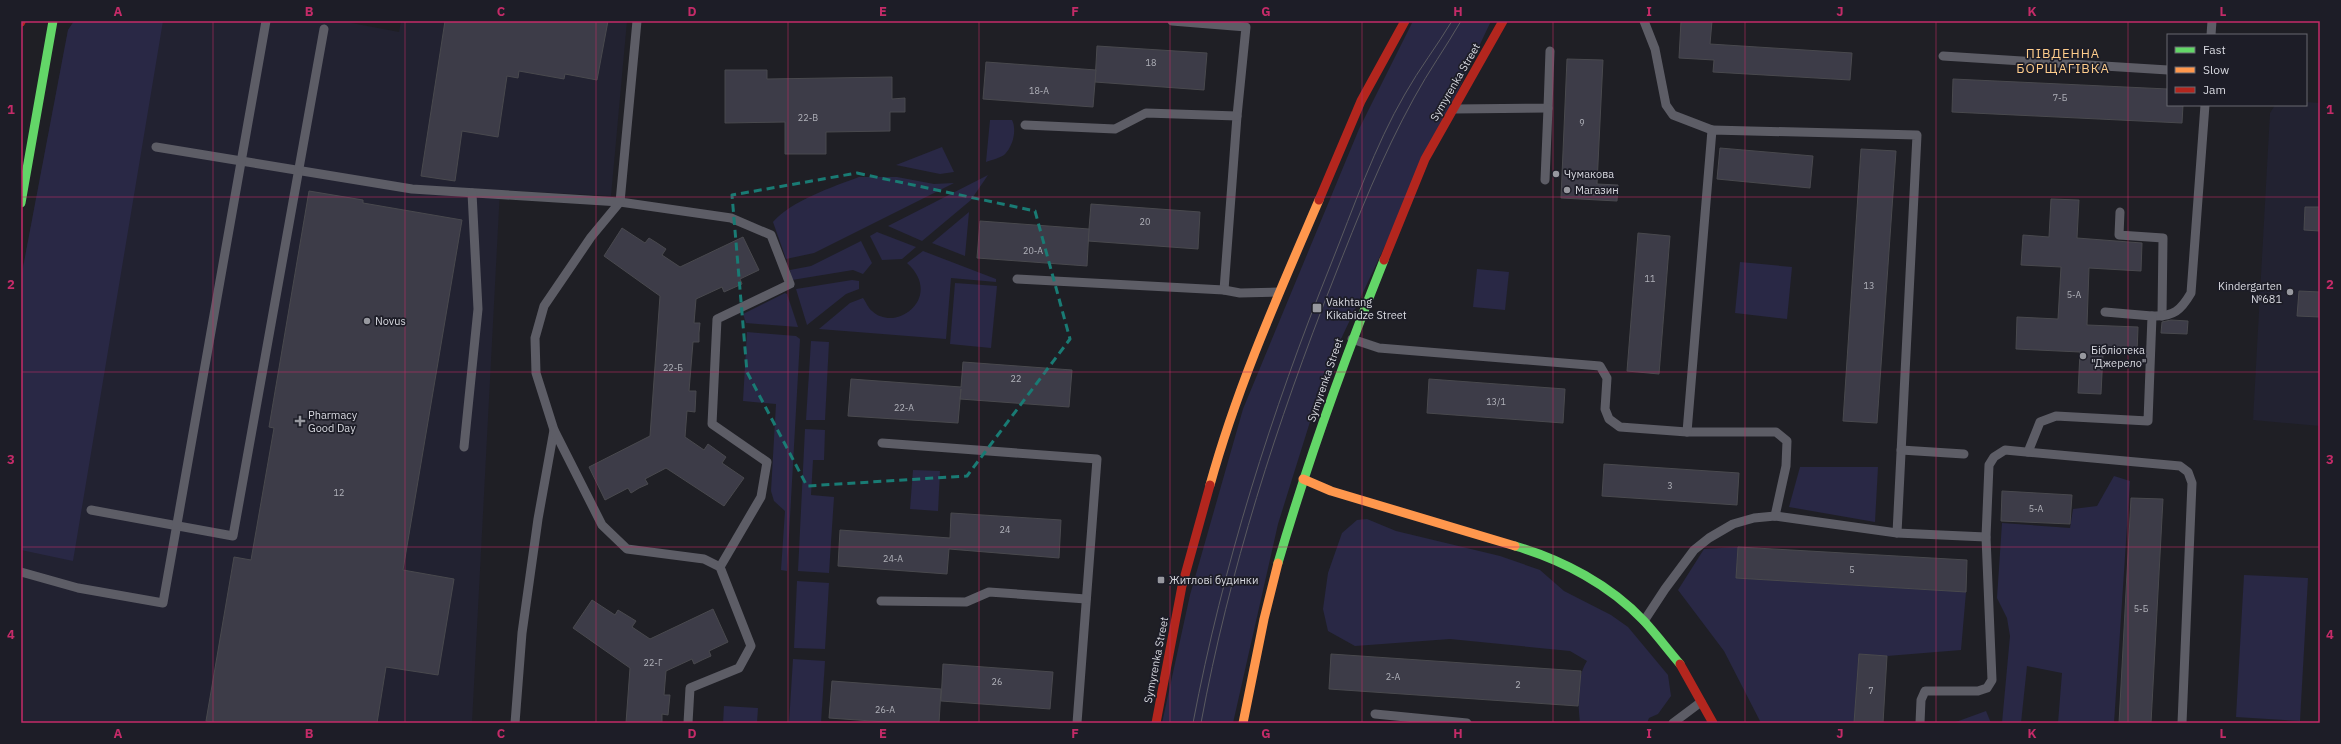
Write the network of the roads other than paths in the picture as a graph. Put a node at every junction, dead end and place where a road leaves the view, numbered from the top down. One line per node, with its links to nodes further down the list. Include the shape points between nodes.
1 (53, 21): 26 (street)
2 (266, 21): 21 (lane)
3 (637, 21): 25 (lane)
4 (1172, 21): 17 (lane, via 1246,27)
5 (1405, 21): 30 (street, Symyrenka Street, via 1361,101)
6 (1503, 21): 16 (street, Symyrenka Street)
7 (1644, 21): 19 (lane, via 1655,49 1666,105 1673,114)
8 (2212, 21): 10 (lane)
9 (324, 29): 22 (lane)
10 (2211, 34)
11 (1550, 51): 15 (lane)
12 (1943, 56): 13 (lane)
13 (2167, 70)
14 (2205, 106): 33 (lane, via 2192,293 2183,308)
15 (1548, 108): 16 (lane); 23 (lane)
16 (1453, 109): 34 (street, Symyrenka Street, via 1425,159)
17 (1236, 116): 18 (lane, via 1146,113 1115,129); 29 (lane)
18 (1025, 125)
19 (1712, 130): 36 (lane); 39 (lane, via 1917,135)
20 (156, 147): 21 (lane)
21 (241, 161): 22 (lane); 45 (lane)
22 (298, 171): 24 (lane, via 412,189); 45 (lane, via 233,536)
23 (1545, 180)
24 (472, 193): 25 (lane); 38 (lane, via 478,309)
25 (620, 202): 35 (lane, via 591,237 544,306 535,338 536,373); 48 (lane, via 731,218 771,236 790,284 717,319 712,424 767,462 761,497)
26 (21, 203)
27 (2120, 212): 33 (lane, via 2119,235 2163,238)
28 (1017, 279): 29 (lane)
29 (1224, 290): 30 (lane, via 1240,293)
30 (1280, 292): 58 (street, Symyrenka Street, via 1223,439 1182,586)
31 (2105, 312): 32 (lane)
32 (2152, 316): 33 (lane); 40 (lane, via 2148,421 2056,416 2040,422)
33 (2162, 316)
34 (1352, 339): 36 (lane, via 1378,348 1600,366 1608,378 1605,409 1609,419 1620,427); 42 (street, Symyrenka Street)
35 (554, 430): 48 (lane, via 602,526 627,549 704,559); 55 (lane, via 522,633)
36 (1687, 432): 44 (lane, via 1763,431 1782,435 1787,441 1788,452)
37 (882, 443): 50 (lane, via 1097,459)
38 (464, 447)
39 (1901, 450): 41 (lane); 46 (lane)
40 (2028, 452): 47 (lane, via 2005,450 1994,457 1989,465); 64 (lane, via 2180,466 2188,472 2192,483)
41 (1964, 454)
42 (1303, 479): 52 (street, via 1331,491 1556,560 1590,578 1626,604); 59 (street, Symyrenka Street, via 1264,619)
43 (91, 510): 45 (lane)
44 (1776, 516): 46 (lane); 52 (lane, via 1754,518 1733,524 1709,538 1694,550)
45 (177, 526): 49 (lane, via 163,603 78,588)
46 (1897, 533): 47 (lane)
47 (1986, 537): 63 (lane, via 1992,680 1987,688 1978,691 1925,692 1921,700)
48 (720, 567): 56 (lane, via 751,646 739,668 690,688)
49 (21, 572)
50 (1086, 599): 51 (lane, via 989,592 966,602); 57 (lane)
51 (881, 601)
52 (1644, 621): 53 (street, via 1682,666)
53 (1701, 702): 61 (lane); 62 (street)
54 (1375, 714): 60 (lane)
55 (515, 723)
56 (688, 723)
57 (1077, 723)
58 (1156, 723)
59 (1243, 723)
60 (1467, 723)
61 (1673, 723)
62 (1712, 723)
63 (1920, 723)
64 (2182, 723)

